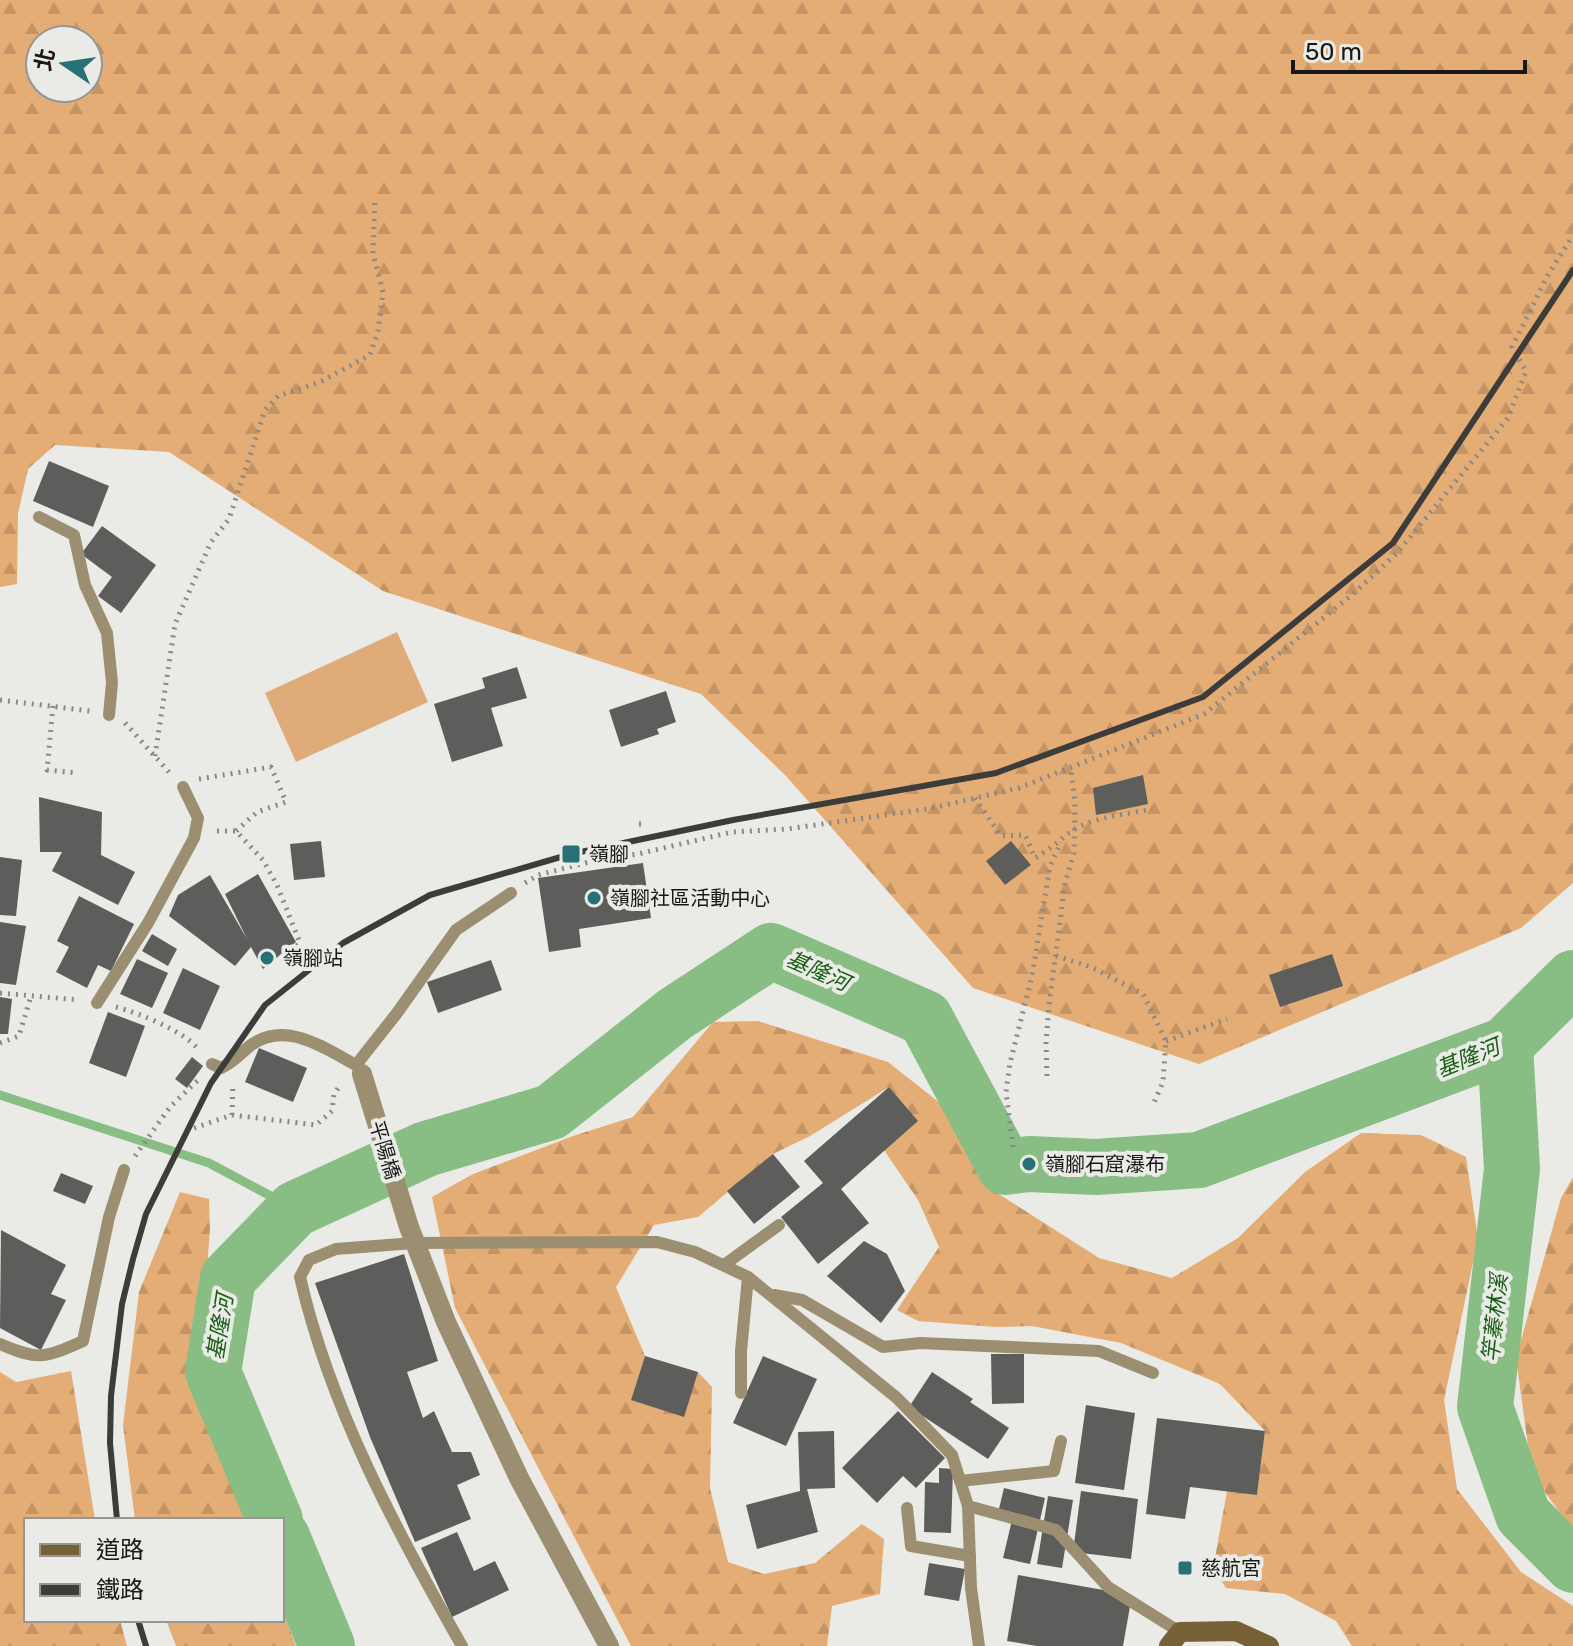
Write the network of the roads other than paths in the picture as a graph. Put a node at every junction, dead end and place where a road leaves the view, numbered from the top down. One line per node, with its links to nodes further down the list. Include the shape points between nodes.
1 (39, 517): 2 (lane, via 74,535 85,585 107,633)
2 (109, 715)
3 (183, 787): 5 (lane, via 198,818 194,838)
4 (511, 893): 7 (lane, via 456,930)
5 (97, 1003)
6 (208, 1068): 7 (lane, via 234,1063 271,1034 303,1037)
7 (359, 1069): 10 (street, 平陽橋)
8 (124, 1170): 14 (lane, via 83,1341 50,1356 26,1356)
9 (779, 1225): 11 (lane)
10 (412, 1235): 11 (lane, via 657,1242); 23 (lane, via 336,1249 309,1260 300,1277 313,1334 357,1445); 24 (street, 平陽橋, via 519,1478)
11 (724, 1265): 12 (lane)
12 (748, 1277): 13 (lane); 16 (lane)
13 (771, 1295): 15 (lane, via 802,1300 883,1347 920,1343 1099,1351); 18 (lane, via 897,1398 952,1455)
14 (0, 1344)
15 (1153, 1373)
16 (741, 1393)
17 (1061, 1441): 18 (lane, via 1054,1471)
18 (960, 1481): 19 (lane)
19 (968, 1506): 21 (lane); 22 (lane, via 1056,1530 1108,1587)
20 (907, 1508): 21 (lane, via 911,1546)
21 (970, 1556): 25 (lane)
22 (1174, 1639): 26 (main road, via 1236,1631)
23 (462, 1646)
24 (609, 1646)
25 (979, 1646)
26 (1269, 1646)

